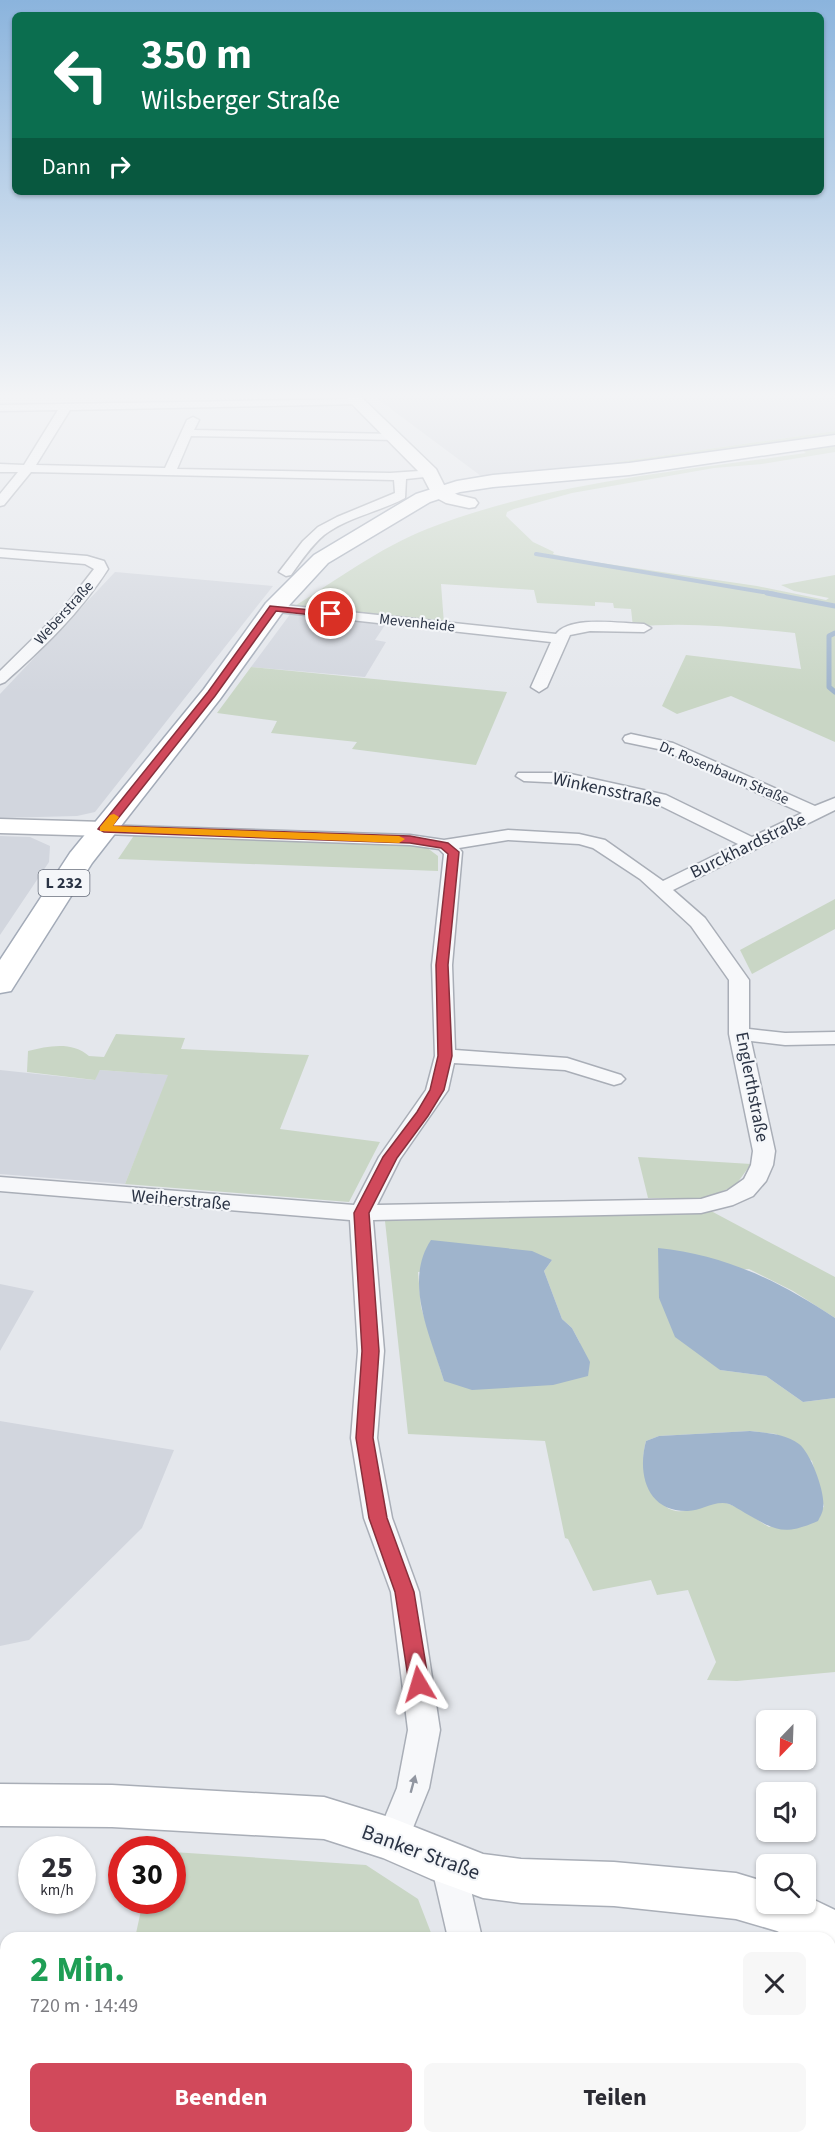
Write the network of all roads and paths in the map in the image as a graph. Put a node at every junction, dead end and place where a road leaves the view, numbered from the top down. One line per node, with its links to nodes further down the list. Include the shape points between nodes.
1 (401, 494): 7 (street, via 385,506 351,515 322,530)
2 (426, 494): 7 (main road, L 232)
3 (468, 494): 5 (main road, L 232)
4 (485, 494): 5 (main road, L 232)
5 (474, 496): 7 (main road, L 232, via 385,532)
6 (0, 553): 11 (street, Weberstraße, via 87,560 99,564 101,569 66,612)
7 (293, 577): 8 (main road, L 232)
8 (273, 608): 10 (street, Mevenheide); 18 (main road, L 232, via 212,694)
9 (644, 628): 10 (street, via 575,627 565,631)
10 (561, 639): 12 (street)
11 (0, 679)
12 (539, 687)
13 (631, 739): 16 (street, Dr. Rosenbaum Straße, via 667,746)
14 (524, 776): 19 (street, Winkensstraße, via 566,778 660,799)
15 (835, 804): 16 (street, Burckhardstraße)
16 (816, 813): 19 (street, Burckhardstraße)
17 (0, 826): 18 (street)
18 (104, 829): 20 (street, Englerthstraße, via 410,840); 22 (main road, L 232, via 80,859)
19 (752, 844): 21 (street, Burckhardstraße)
20 (452, 845): 21 (street, Englerthstraße, via 508,835 579,839 615,853); 25 (street, via 442,965)
21 (662, 888): 23 (street, Englerthstraße, via 698,922 739,980)
22 (0, 984)
23 (739, 1034): 24 (street, via 785,1039); 28 (street, Englerthstraße, via 765,1151 763,1165 750,1189 701,1206)
24 (835, 1038)
25 (445, 1056): 26 (street, via 567,1064); 28 (street, via 437,1090 390,1157)
26 (614, 1079)
27 (0, 1184): 28 (street, Weiherstraße)
28 (361, 1213): 30 (street, one-way to 28, via 413,1788 424,1730 405,1592 378,1518 364,1438 371,1351)
29 (0, 1805): 30 (street, Banker Straße, via 112,1806 324,1818)
30 (392, 1839): 31 (street, Banker Straße)
31 (447, 1864): 32 (street); 33 (street, Banker Straße, via 483,1876 521,1881 614,1884 736,1896 786,1911)
32 (464, 1932)
33 (829, 1932)

